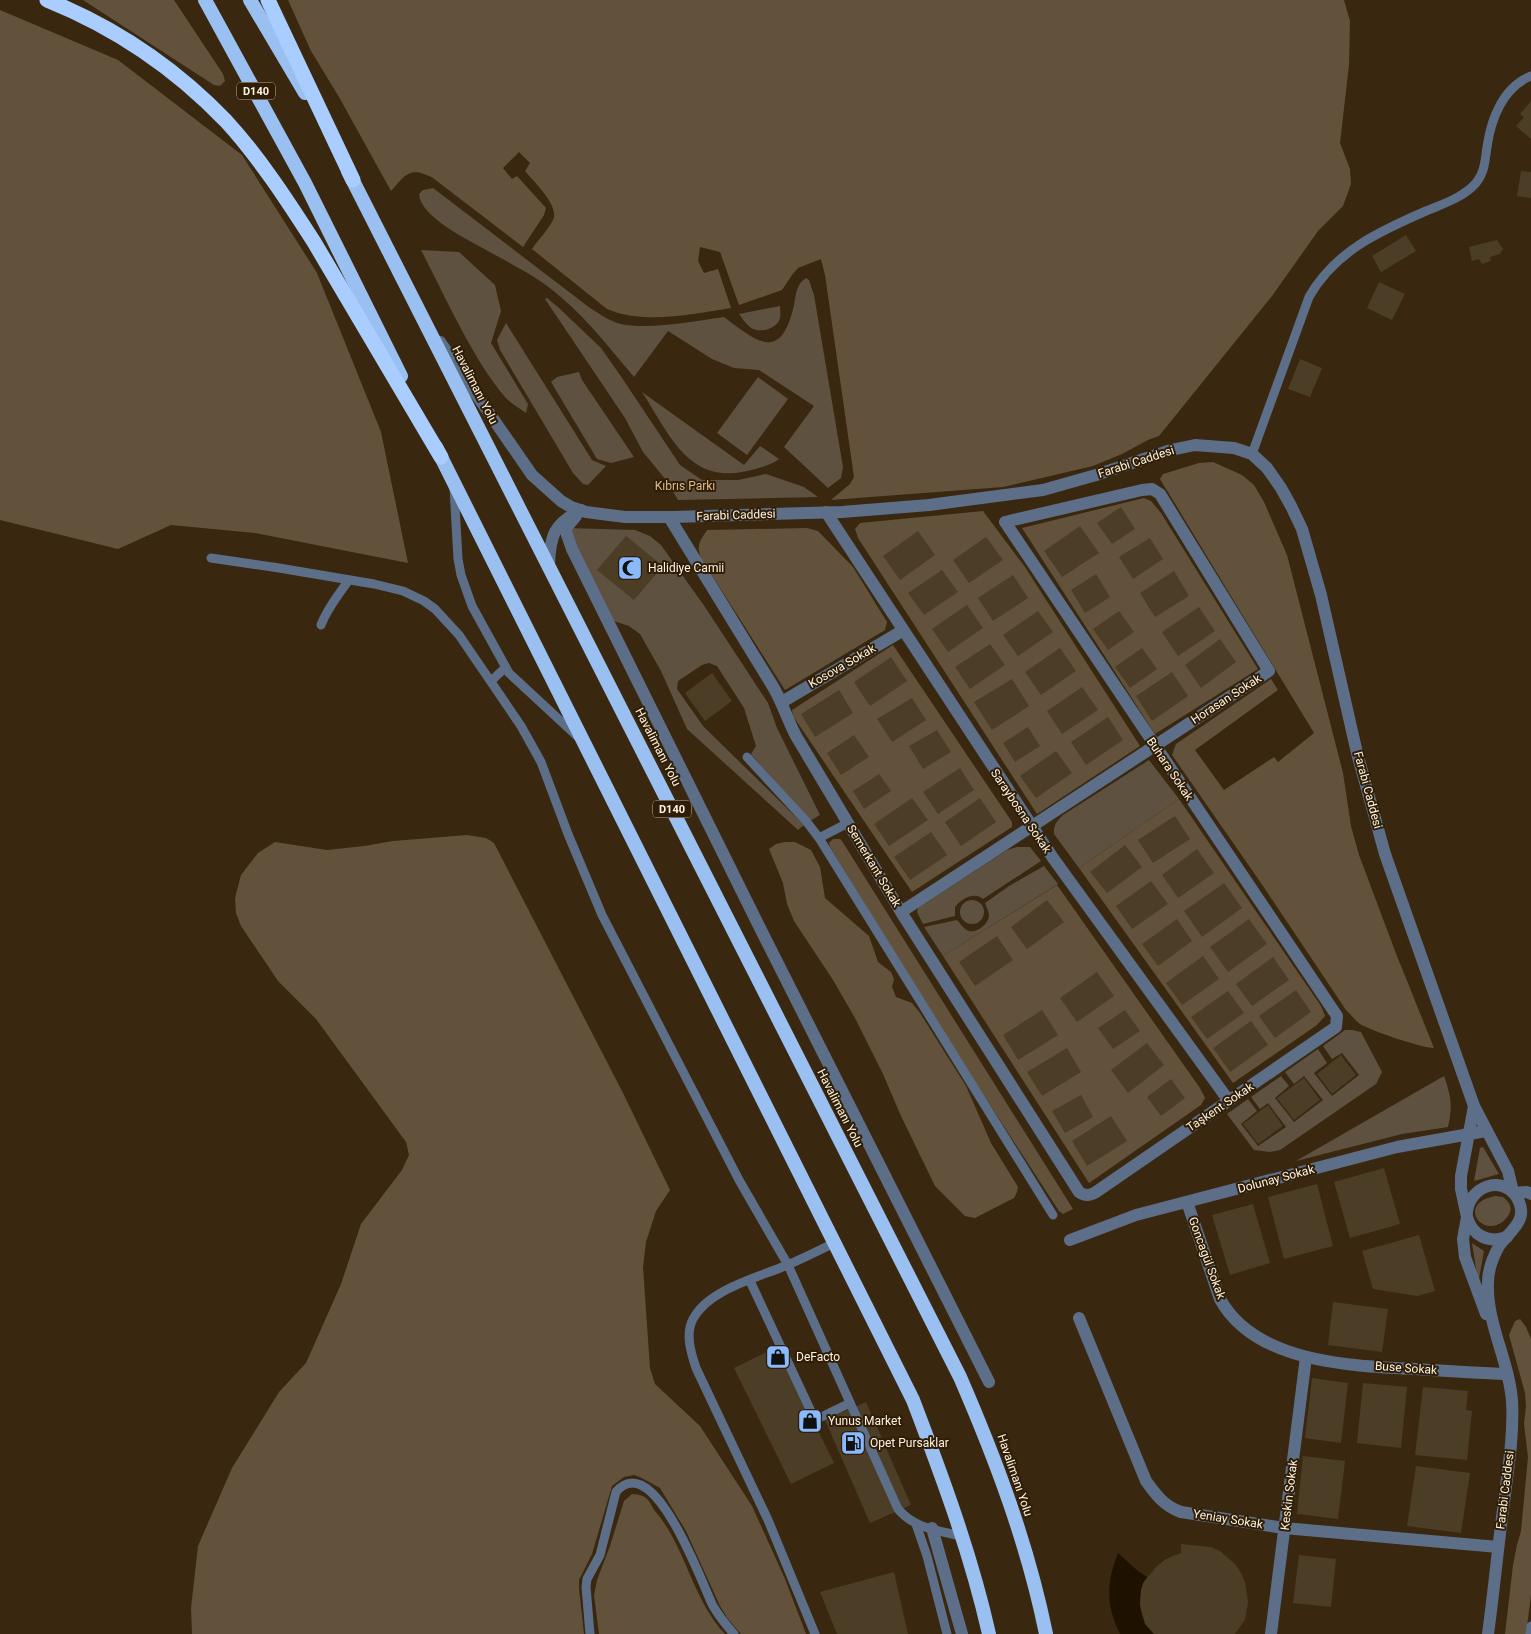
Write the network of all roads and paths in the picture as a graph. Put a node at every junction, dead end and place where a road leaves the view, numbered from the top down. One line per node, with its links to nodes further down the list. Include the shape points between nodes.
1 (47, 0): 9 (highway, via 132,43 186,84 227,123 314,242)
2 (205, 0): 9 (highway, D140, via 305,183)
3 (250, 0): 6 (highway, Havalimanı Yolu / D140)
4 (268, 0): 6 (highway)
5 (1531, 76): 8 (lane, via 1504,96 1495,116 1483,173 1476,183 1448,202 1368,239 1338,260 1317,283)
6 (353, 180): 7 (highway, Havalimanı Yolu / D140)
7 (423, 318): 11 (street, Farabi Caddesi, via 532,475 561,502); 16 (highway, Havalimanı Yolu / D140)
8 (1252, 454): 12 (street, Farabi Caddesi, via 1234,448 1195,445 1043,490 929,505); 32 (street, Farabi Caddesi, via 1281,488 1302,529 1385,854)
9 (441, 457): 10 (highway, D140)
10 (454, 483): 20 (lane, via 460,575 472,606); 23 (highway, D140)
11 (581, 510): 13 (street, Farabi Caddesi, via 625,517); 16 (street, via 563,520 557,528); 51 (street, via 565,529 572,549)
12 (826, 512): 13 (street, Farabi Caddesi); 19 (street, Saraybosna Sokak)
13 (669, 517): 22 (street, Semerkant Sokak)
14 (1005, 522): 24 (street, Buhara Sokak); 24 (street, Horasan Sokak, via 1142,490 1152,489 1160,494 1268,671)
15 (211, 558): 17 (lane)
16 (548, 565): 65 (highway, Havalimanı Yolu / D140, via 960,1377 1004,1485 1026,1553)
17 (348, 581): 18 (lane, via 327,609); 21 (lane, via 403,591 424,601 459,635)
18 (321, 625)
19 (902, 631): 22 (street, Kosova Sokak); 27 (street, Saraybosna Sokak)
20 (505, 668): 21 (lane); 23 (lane)
21 (491, 681): 45 (lane, via 535,750 602,914 739,1180)
22 (782, 702): 26 (street, Semerkant Sokak, via 790,725)
23 (584, 742): 44 (highway, D140)
24 (1155, 746): 27 (street, Horasan Sokak); 30 (street, Buhara Sokak)
25 (748, 757): 28 (lane)
26 (848, 823): 28 (lane); 29 (street, Semerkant Sokak)
27 (1031, 827): 29 (street, Horasan Sokak); 31 (street, Saraybosna Sokak)
28 (819, 838): 40 (lane)
29 (901, 912): 35 (street, Semerkant Sokak, via 1078,1192 1084,1195)
30 (1338, 1016): 31 (street, Taşkent Sokak, via 1336,1027)
31 (1229, 1101): 35 (street, Taşkent Sokak)
32 (1474, 1106): 33 (street, Farabi Caddesi); 34 (street)
33 (1486, 1131): 34 (street, Dolunay Sokak); 36 (street, Farabi Caddesi, via 1508,1171)
34 (1469, 1135): 38 (street, Dolunay Sokak, via 1397,1147); 39 (street, via 1461,1176)
35 (1096, 1192)
36 (1513, 1192): 37 (street); 39 (street, via 1498,1185 1488,1185 1473,1194); 41 (street)
37 (1531, 1194)
38 (1187, 1202): 43 (street, Dolunay Sokak, via 1136,1215); 49 (street, Goncagül Sokak, via 1226,1310 1258,1337)
39 (1467, 1214): 42 (street, via 1471,1227 1482,1237 1492,1240); 48 (street, via 1463,1239 1465,1257)
40 (1053, 1215)
41 (1526, 1221): 42 (street)
42 (1506, 1237): 48 (street, via 1492,1261 1488,1282)
43 (1070, 1240)
44 (834, 1243): 45 (lane); 56 (highway, D140, via 913,1400)
45 (788, 1265): 46 (lane); 52 (lane)
46 (750, 1281): 52 (lane, via 815,1420); 61 (lane, via 714,1297 702,1308 690,1326 691,1350 696,1368 778,1541)
47 (1079, 1318): 55 (street, Yeniay Sokak, via 1146,1481 1163,1503 1181,1512)
48 (1499, 1347): 50 (street, Farabi Caddesi)
49 (1306, 1357): 50 (street, Buse Sokak, via 1361,1366); 55 (street, Keskin Sokak)
50 (1507, 1374): 57 (street, Farabi Caddesi, via 1512,1401 1511,1433)
51 (989, 1382)
52 (850, 1403): 53 (lane, via 898,1509)
53 (916, 1524): 54 (lane); 62 (lane, via 928,1556)
54 (932, 1528): 56 (lane); 63 (street)
55 (1284, 1528): 57 (street, Yeniay Sokak); 66 (street, Keskin Sokak)
56 (961, 1536): 64 (highway, D140)
57 (1498, 1547): 67 (street, Farabi Caddesi)
58 (1531, 1626): 68 (lane)
59 (590, 1634): 60 (lane, via 587,1578 600,1555 616,1492 627,1484 637,1484 654,1493 665,1507 714,1608)
60 (734, 1634)
61 (815, 1634)
62 (948, 1634)
63 (962, 1634)
64 (989, 1634)
65 (1046, 1634)
66 (1271, 1634)
67 (1488, 1634)
68 (1530, 1634)

